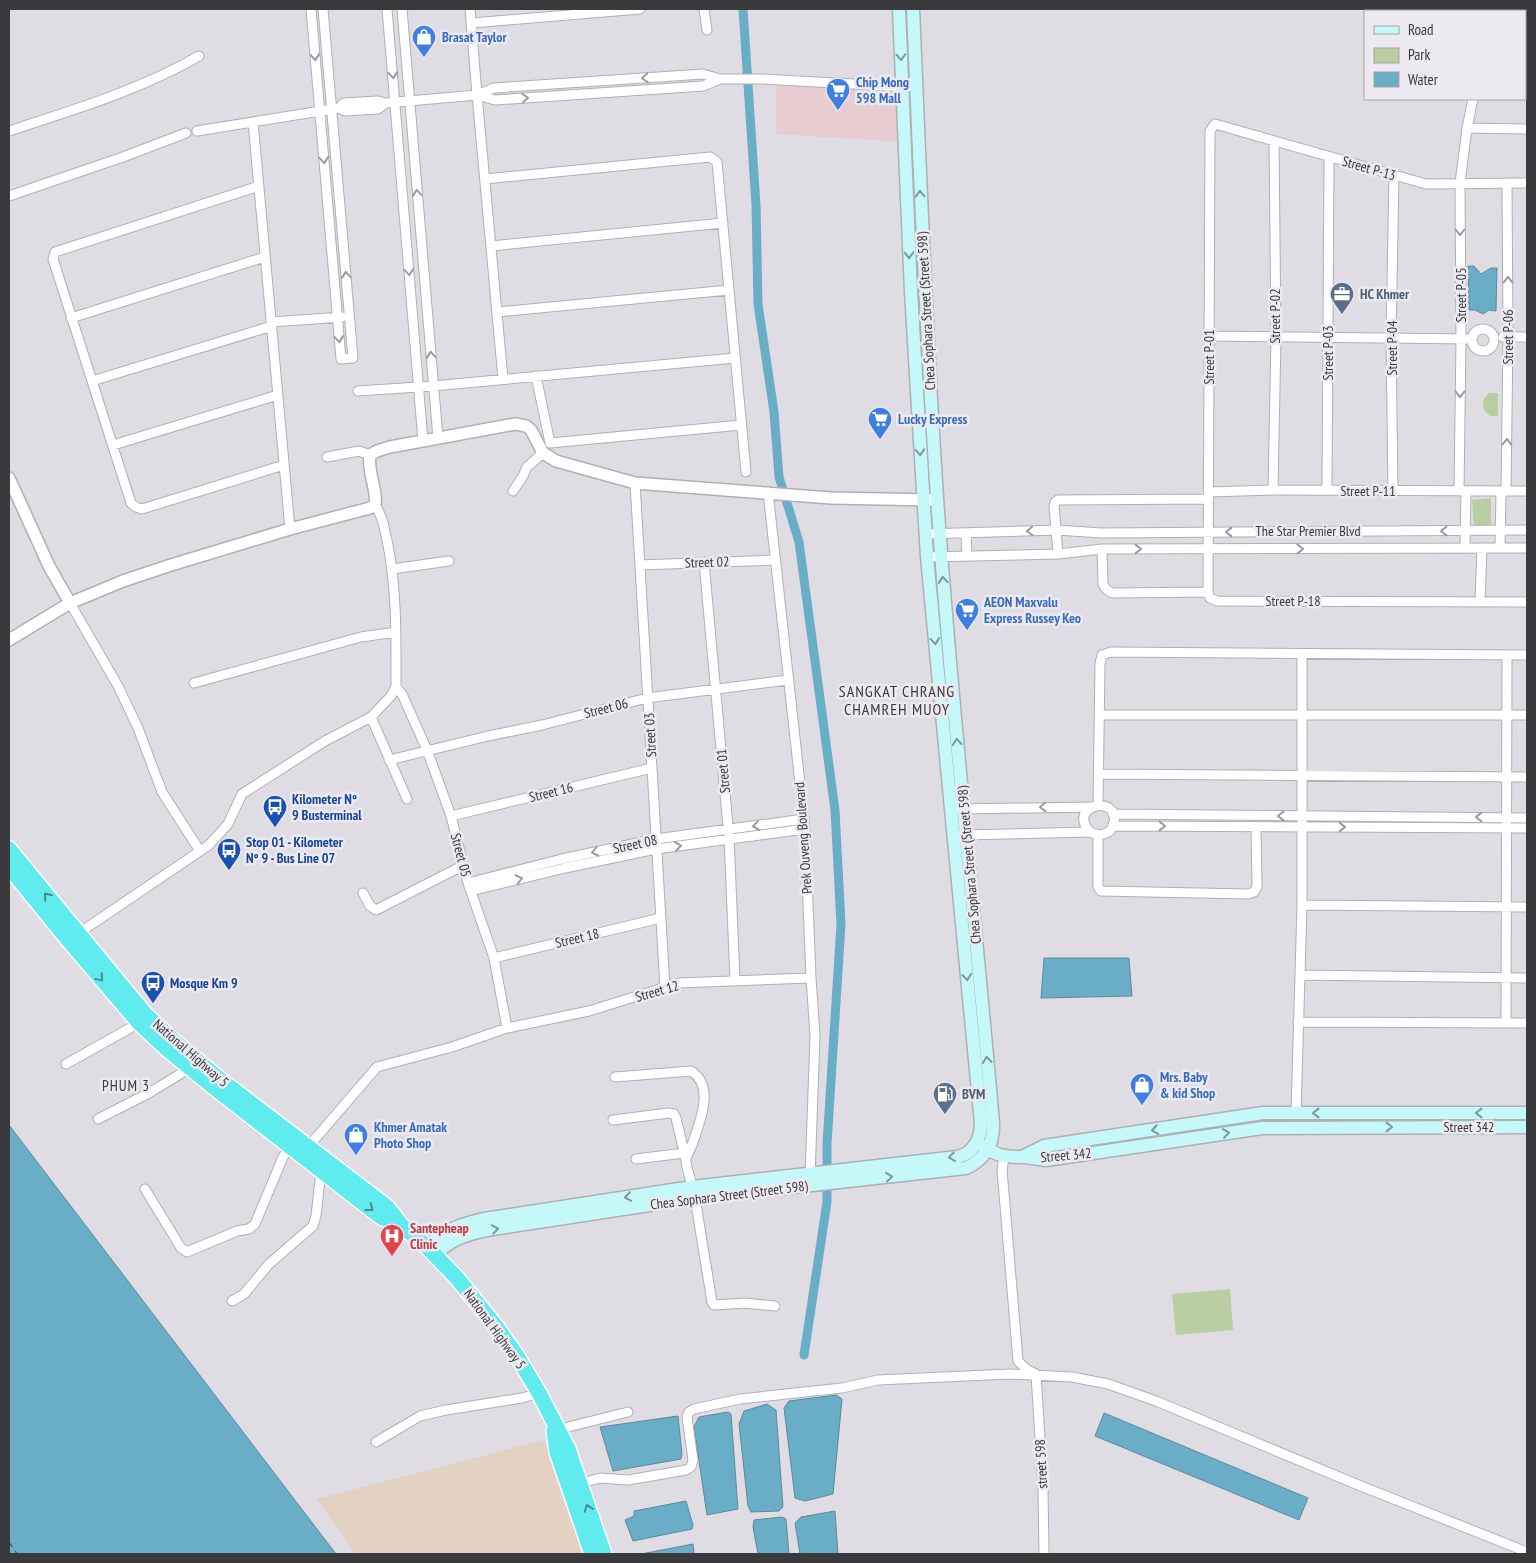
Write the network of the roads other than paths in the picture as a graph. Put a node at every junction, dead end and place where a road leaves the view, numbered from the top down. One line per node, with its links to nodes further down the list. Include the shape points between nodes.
1 (311, 9): 26 (street, one-way to 26)
2 (323, 9): 25 (street)
3 (387, 9): 14 (street)
4 (402, 9): 13 (street)
5 (470, 9): 10 (street)
6 (640, 9): 10 (street)
7 (704, 9): 11 (street)
8 (899, 9): 18 (main road, Chea Sophara Street (Street 598), one-way to 18)
9 (913, 9): 18 (main road, Chea Sophara Street (Street 598))
10 (472, 23): 21 (street)
11 (707, 30)
12 (199, 56): 31 (street, via 111,96)
13 (406, 56): 14 (street); 23 (street)
14 (391, 57): 24 (street, one-way to 24)
15 (670, 76): 16 (street, via 703,74); 17 (street, one-way to 17); 19 (street)
16 (720, 79): 18 (street); 19 (street, via 703,86)
17 (612, 80): 20 (street); 21 (street, via 494,88)
18 (909, 87): 67 (main road, Chea Sophara Street (Street 598), one-way to 67); 68 (main road, Chea Sophara Street (Street 598), one-way to 18)
19 (672, 88): 20 (street)
20 (613, 92): 21 (street, one-way to 20, via 495,100)
21 (477, 95): 23 (street); 39 (street)
22 (1473, 100): 29 (street, Street P-05)
23 (410, 101): 24 (street); 35 (street)
24 (390, 103): 25 (street, via 344,103); 36 (street)
25 (336, 108): 26 (street); 46 (street)
26 (320, 111): 27 (street); 45 (street, one-way to 45)
27 (253, 122): 32 (street); 43 (street)
28 (1215, 124): 34 (street, Street P-13); 58 (street, Street P-01, via 1210,131)
29 (1467, 128): 30 (street); 40 (street, Street P-05)
30 (1527, 129)
31 (9, 131)
32 (197, 131)
33 (186, 132): 44 (street)
34 (1274, 141): 37 (street, Street P-13); 59 (street, Street P-02)
35 (414, 153): 36 (street); 49 (street, one-way to 35)
36 (400, 154): 50 (street)
37 (1329, 156): 38 (street, Street P-13); 63 (street, Street P-03)
38 (1394, 175): 40 (street, Street P-13, via 1426,184); 64 (street, Street P-04)
39 (486, 178): 47 (street, via 710,157 717,162); 48 (street)
40 (1460, 183): 41 (street, Street P-13); 65 (street, Street P-05, one-way to 65)
41 (1507, 183): 42 (street, Street P-13); 61 (street, Street P-06, one-way to 41)
42 (1527, 183)
43 (259, 186): 51 (street); 56 (street, via 53,254)
44 (9, 196)
45 (328, 212): 46 (street); 54 (street)
46 (341, 212): 55 (street, one-way to 46)
47 (723, 224): 48 (street); 52 (street)
48 (491, 246): 53 (street)
49 (422, 248): 50 (street); 73 (street, one-way to 49)
50 (407, 249): 74 (street, one-way to 74)
51 (265, 257): 56 (street); 57 (street)
52 (729, 290): 53 (street); 69 (street)
53 (497, 312): 71 (street)
54 (337, 317): 55 (street); 55 (street, one-way to 55, via 340,359 353,358); 57 (street)
55 (350, 317)
56 (71, 318): 72 (street)
57 (271, 324): 72 (street); 76 (street)
58 (1209, 336): 59 (street); 96 (street, Street P-01)
59 (1276, 337): 63 (street); 89 (street, Street P-02)
60 (1494, 337): 61 (street); 66 (street, via 1492,332 1482,328 1473,334); 66 (street, via 1492,348 1481,351 1476,349)
61 (1508, 337): 62 (street); 93 (street, Street P-06, one-way to 61)
62 (1527, 337)
63 (1328, 338): 64 (street); 90 (street, Street P-03)
64 (1391, 338): 65 (street); 91 (street, Street P-04)
65 (1461, 339): 66 (street); 92 (street, Street P-05, one-way to 92)
66 (1472, 339)
67 (914, 357): 68 (main road); 97 (main road, Chea Sophara Street (Street 598), one-way to 97)
68 (928, 357): 98 (main road, Chea Sophara Street (Street 598))
69 (735, 358): 70 (street); 77 (street)
70 (536, 376): 71 (street); 77 (street, via 550,443)
71 (503, 379): 73 (street)
72 (92, 381): 80 (street)
73 (433, 386): 74 (street); 78 (street)
74 (419, 387): 75 (street); 79 (street)
75 (358, 391)
76 (278, 395): 80 (street); 84 (street)
77 (741, 425): 85 (street)
78 (438, 438): 79 (street); 81 (street, via 516,424 531,430)
79 (423, 441): 82 (street)
80 (113, 445): 84 (street, via 131,503 142,509)
81 (543, 452): 87 (street, via 556,461); 88 (street, via 527,467)
82 (370, 455): 83 (street, via 359,451); 99 (street)
83 (327, 457)
84 (284, 465): 101 (street)
85 (746, 472)
86 (9, 478): 127 (street, via 49,566)
87 (635, 482): 95 (street); 122 (street, Street 03)
88 (513, 490)
89 (1273, 490): 90 (street, Street P-11); 96 (street, Street P-11)
90 (1327, 490): 91 (street, Street P-11)
91 (1394, 491): 92 (street, Street P-11)
92 (1462, 491): 93 (street, Street P-11); 104 (street, Street P-05)
93 (1504, 491): 94 (street, Street P-11); 102 (street, Street P-06)
94 (1527, 491)
95 (771, 492): 97 (street, via 831,498); 119 (street, Prek Ouveng Boulevard)
96 (1209, 496): 100 (street, Street P-11, via 1058,500 1054,506); 105 (street, Street P-01)
97 (923, 500): 98 (street); 107 (main road, Chea Sophara Street (Street 598))
98 (937, 500): 108 (main road, Chea Sophara Street (Street 598))
99 (374, 505): 101 (street); 123 (street, via 381,515)
100 (1056, 527): 105 (street, The Star Premier Blvd, via 1088,532); 106 (street, The Star Premier Blvd, one-way to 106); 115 (street)
101 (290, 529): 127 (street, via 123,581)
102 (1500, 530): 103 (street, The Star Premier Blvd); 104 (street, The Star Premier Blvd); 111 (street, Street P-06)
103 (1527, 530)
104 (1465, 531): 105 (street, The Star Premier Blvd, one-way to 105); 109 (street, Street P-05)
105 (1209, 532): 114 (street, Street P-01)
106 (966, 533): 108 (street, The Star Premier Blvd); 116 (street)
107 (926, 534): 108 (street, The Star Premier Blvd); 117 (main road, Chea Sophara Street (Street 598))
108 (940, 534): 118 (main road, Chea Sophara Street (Street 598))
109 (1465, 548): 110 (street, The Star Premier Blvd); 114 (street, The Star Premier Blvd, one-way to 109)
110 (1482, 548): 111 (street, The Star Premier Blvd); 125 (street)
111 (1500, 548): 112 (street, The Star Premier Blvd)
112 (1527, 548)
113 (1102, 549): 114 (street, The Star Premier Blvd, one-way to 114); 115 (street, The Star Premier Blvd); 124 (street, Street P-18, via 1103,584 1112,593)
114 (1208, 549): 124 (street, Street P-01)
115 (1058, 554): 116 (street, The Star Premier Blvd)
116 (967, 556): 118 (street, The Star Premier Blvd)
117 (927, 557): 118 (street, The Star Premier Blvd); 146 (main road, Chea Sophara Street (Street 598), one-way to 146)
118 (941, 557): 146 (main road, Chea Sophara Street (Street 598), one-way to 118)
119 (775, 560): 121 (street, Street 02); 133 (street, Prek Ouveng Boulevard)
120 (449, 561): 123 (street)
121 (704, 562): 122 (street, Street 02); 136 (street, Street 01)
122 (640, 566): 137 (street, Street 03)
123 (392, 569): 128 (street)
124 (1208, 592): 125 (street, Street P-18, via 1210,598 1217,601)
125 (1480, 602): 126 (street, Street P-18)
126 (1527, 602)
127 (70, 603): 129 (street); 173 (street, via 118,686 162,792)
128 (396, 632): 134 (street, via 361,637); 135 (street)
129 (9, 640)
130 (1302, 654): 131 (street); 140 (street, via 1111,652 1102,655 1100,664); 141 (street)
131 (1507, 655): 132 (street); 138 (street)
132 (1527, 655)
133 (788, 680): 136 (street, Street 06); 159 (street, Prek Ouveng Boulevard)
134 (194, 683)
135 (396, 688): 142 (street); 143 (street, Street 05, via 402,694)
136 (716, 689): 137 (street, Street 06); 166 (street, Street 01)
137 (647, 698): 143 (street, Street 06); 145 (street, Street 03)
138 (1507, 715): 139 (street); 141 (street); 149 (street)
139 (1527, 715)
140 (1100, 716): 141 (street); 147 (street)
141 (1302, 716): 148 (street)
142 (371, 717): 144 (street); 173 (street, via 325,741 242,794 228,824)
143 (427, 750): 144 (street, Street 06); 155 (street, Street 05)
144 (389, 760): 151 (street)
145 (652, 768): 155 (street, Street 16); 169 (street, Street 03)
146 (954, 774): 153 (main road, Chea Sophara Street (Street 598))
147 (1099, 774): 148 (street); 152 (street)
148 (1302, 775): 149 (street); 156 (street)
149 (1507, 776): 150 (street); 157 (street)
150 (1527, 776)
151 (407, 799)
152 (1095, 806): 153 (street, one-way to 153); 154 (street, via 1107,807); 167 (street, via 1084,819 1084,824)
153 (957, 809): 168 (main road, Chea Sophara Street (Street 598))
154 (1114, 814): 156 (street, one-way to 154); 160 (street)
155 (451, 816): 175 (street, Street 05)
156 (1302, 816): 157 (street, one-way to 156); 162 (street)
157 (1507, 818): 158 (street); 163 (street)
158 (1527, 818)
159 (804, 819): 165 (street, Prek Ouveng Boulevard); 166 (street, Street 08, one-way to 166)
160 (1114, 826): 161 (street, one-way to 161); 167 (street, via 1108,833)
161 (1256, 826): 162 (street); 167 (street, via 1257,886 1248,894 1100,891)
162 (1302, 827): 163 (street, one-way to 163); 179 (street)
163 (1507, 828): 164 (street); 181 (street)
164 (1527, 828)
165 (805, 829): 170 (street); 186 (street, Prek Ouveng Boulevard)
166 (728, 830): 169 (street, Street 08); 170 (street, Street 01)
167 (1094, 834): 168 (street)
168 (959, 835): 205 (main road, Chea Sophara Street (Street 598), one-way to 205, via 982,1124); 208 (main road, Chea Sophara Street (Street 598), one-way to 168, via 993,1123)
169 (656, 839): 172 (street, Street 03); 174 (street, Street 08, one-way to 174)
170 (729, 839): 172 (street, one-way to 170); 189 (street, Street 01)
171 (9, 849): 183 (highway, National Highway 5, one-way to 171)
172 (656, 849): 174 (street); 182 (street, Street 03)
173 (200, 851): 183 (street)
174 (564, 864): 177 (street)
175 (464, 866): 177 (street, Street 05); 178 (street, via 376,910)
176 (9, 867): 183 (highway, National Highway 5)
177 (470, 887): 184 (street, Street 05)
178 (363, 893)
179 (1302, 904): 181 (street); 185 (street)
180 (1527, 907): 181 (street)
181 (1506, 908): 187 (street)
182 (661, 918): 184 (street, Street 18); 190 (street, Street 03)
183 (74, 937): 192 (highway, National Highway 5, one-way to 192); 196 (highway, National Highway 5)
184 (494, 958): 195 (street, Street 05)
185 (1301, 975): 187 (street); 191 (street)
186 (811, 978): 189 (street, Street 12); 215 (street, Prek Ouveng Boulevard, via 815,1035)
187 (1506, 978): 188 (street); 193 (street)
188 (1527, 978)
189 (735, 980): 190 (street, Street 12, via 679,983)
190 (665, 988): 195 (street, Street 12, via 589,1012)
191 (1298, 1022): 193 (street); 200 (street)
192 (139, 1023): 196 (highway, National Highway 5); 197 (street)
193 (1506, 1023): 194 (street)
194 (1527, 1023)
195 (507, 1028): 207 (street, Street 12, via 377,1067)
196 (172, 1046): 198 (highway, National Highway 5); 207 (highway, National Highway 5)
197 (66, 1064)
198 (190, 1068): 202 (street); 206 (highway, National Highway 5)
199 (615, 1077): 209 (street, via 691,1071 696,1074 704,1094 703,1109)
200 (1296, 1113): 201 (main road, Street 342, one-way to 200); 211 (main road, Street 342, one-way to 211, via 1263,1113 1044,1146)
201 (1527, 1113)
202 (98, 1119)
203 (613, 1120): 209 (street, via 674,1114)
204 (1527, 1128): 211 (main road, Street 342, one-way to 204, via 1046,1160 1262,1128)
205 (977, 1142): 208 (main road); 214 (main road, Chea Sophara Street (Street 598), one-way to 214, via 962,1156)
206 (290, 1147): 213 (highway, National Highway 5); 216 (street, via 255,1224 187,1252 181,1248)
207 (308, 1147): 218 (highway, National Highway 5, via 388,1208)
208 (988, 1150): 210 (main road); 214 (main road, Chea Sophara Street (Street 598), one-way to 208, via 966,1168)
209 (685, 1156): 212 (street); 217 (street)
210 (1004, 1157): 211 (main road); 222 (street, via 1002,1170 1018,1361)
211 (1022, 1157)
212 (636, 1159)
213 (322, 1171): 218 (highway, National Highway 5, one-way to 218, via 381,1217); 220 (street, via 313,1226 269,1264 244,1294)
214 (839, 1177): 215 (main road, Chea Sophara Street (Street 598))
215 (813, 1179): 217 (main road, Chea Sophara Street (Street 598))
216 (145, 1189)
217 (694, 1192): 219 (main road, Chea Sophara Street (Street 598), via 529,1218 484,1219 443,1233); 221 (street, via 714,1305 745,1303)
218 (402, 1226): 219 (highway, National Highway 5)
219 (431, 1251): 223 (highway, National Highway 5, via 498,1330)
220 (232, 1301)
221 (775, 1306)
222 (1036, 1374): 227 (street, via 878,1380 842,1388 740,1399 694,1409 687,1418 693,1460 691,1467 628,1480 600,1478); 228 (street, via 1108,1384 1156,1401); 231 (street, street 598)
223 (540, 1395): 225 (highway, National Highway 5); 226 (street, via 420,1416)
224 (628, 1412): 225 (street)
225 (556, 1427): 227 (highway, National Highway 5, via 568,1449); 229 (highway, National Highway 5, via 557,1452)
226 (376, 1442)
227 (580, 1484): 230 (highway, National Highway 5, one-way to 227)
228 (1527, 1552)
229 (592, 1554)
230 (604, 1554)
231 (1044, 1554)

